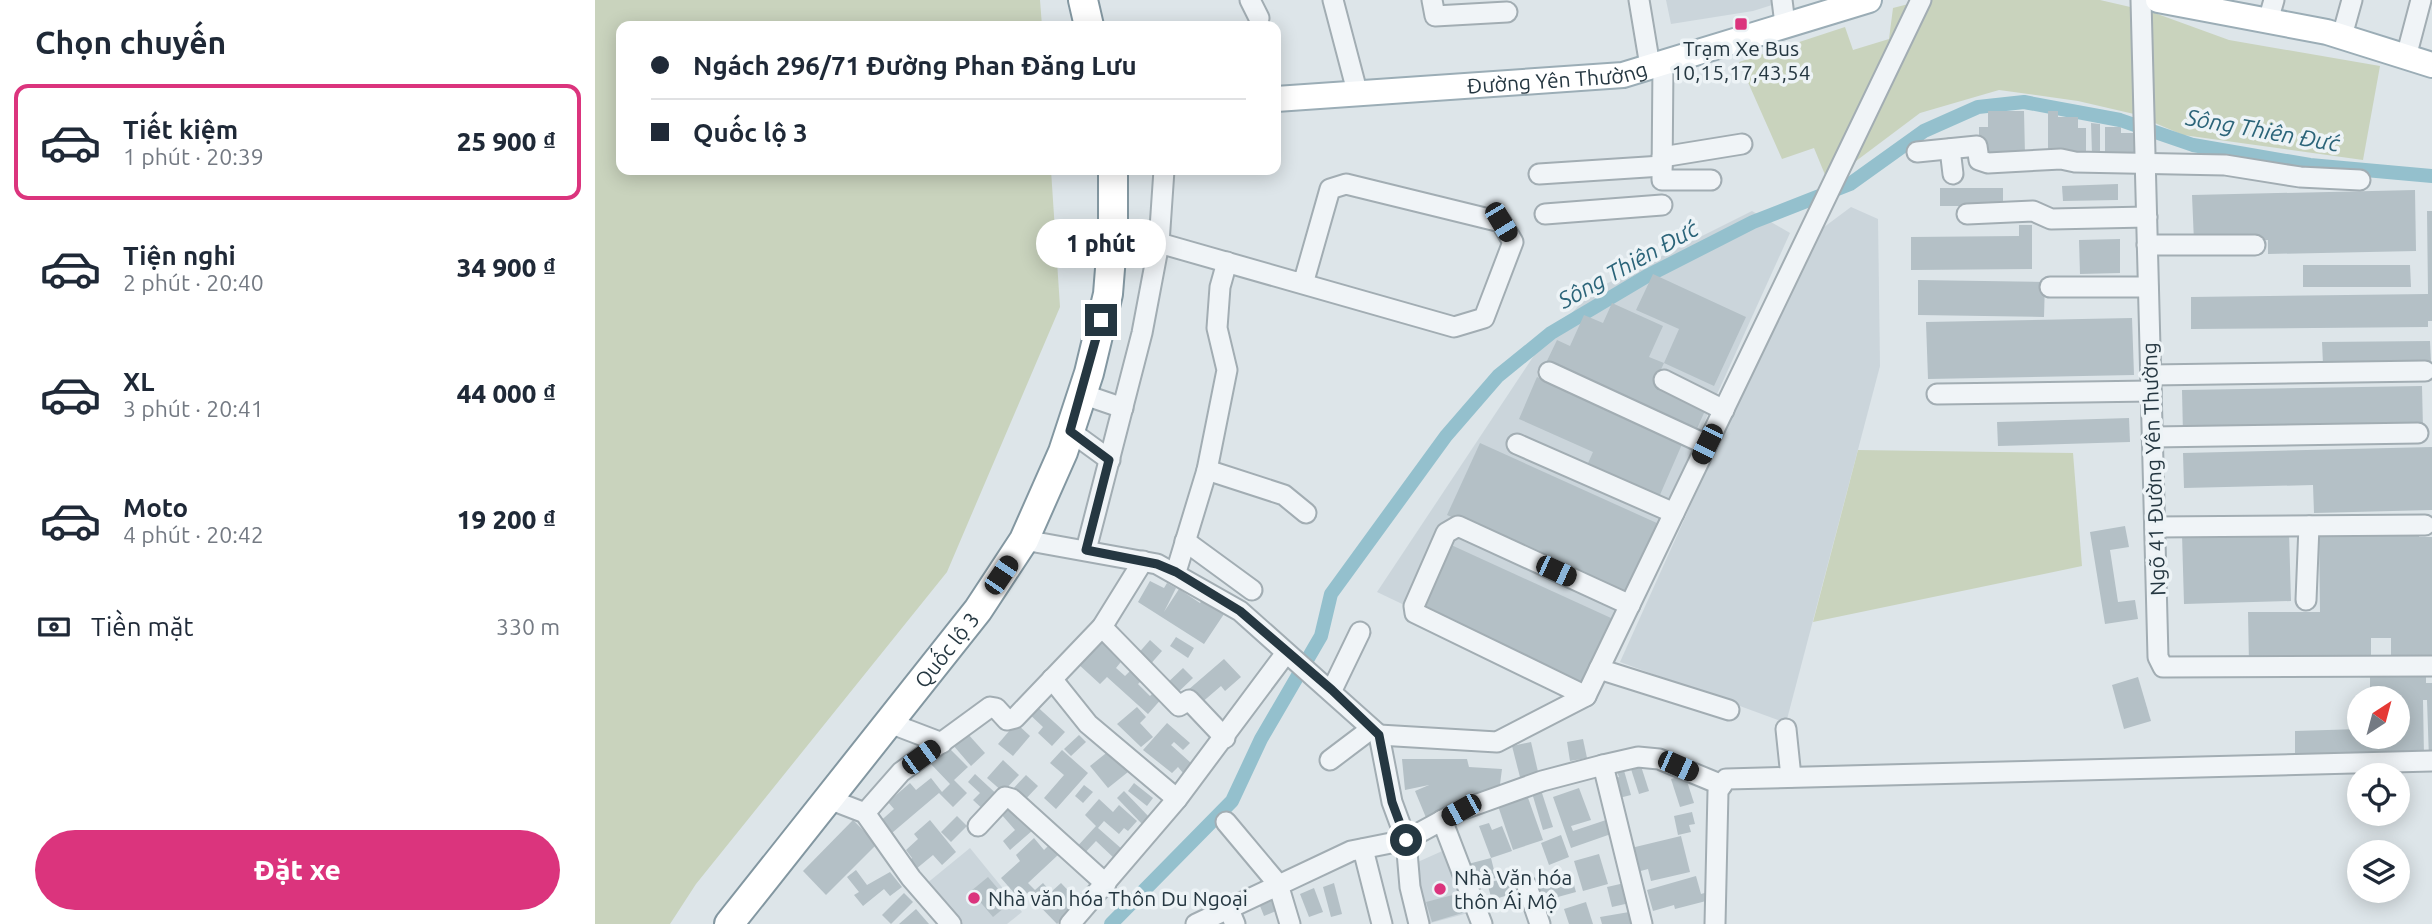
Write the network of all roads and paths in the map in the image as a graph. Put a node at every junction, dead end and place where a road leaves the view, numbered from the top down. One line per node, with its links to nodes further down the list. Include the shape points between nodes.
1 (1083, 0): 16 (highway)
2 (1249, 0): 15 (street)
3 (1333, 0): 21 (street)
4 (1432, 0): 13 (street, via 1435,16)
5 (1639, 0): 19 (street)
6 (1869, 0): 14 (main road, Đường Yên Thường)
7 (1921, 0): 51 (street)
8 (2141, 0): 26 (street, Ngõ 41 Đường Yên Thường)
9 (2158, 0): 12 (main road)
10 (2352, 0): 17 (street)
11 (2421, 0): 18 (street)
12 (2271, 10): 17 (main road)
13 (1507, 12)
14 (1783, 12): 19 (main road, Đường Yên Thường)
15 (1259, 18)
16 (1088, 21)
17 (2342, 36): 18 (main road)
18 (2406, 57): 20 (main road)
19 (1656, 64): 21 (main road, Đường Yên Thường, via 1623,75); 27 (street)
20 (2432, 65)
21 (1358, 95): 22 (main road, Đường Yên Thường)
22 (1281, 99)
23 (1742, 144): 27 (street)
24 (1950, 149): 25 (street); 26 (street, via 1977,146 1979,160 1988,163 2061,159); 29 (street)
25 (1917, 152)
26 (2145, 163): 33 (street, via 2225,165 2300,177); 36 (street, Ngõ 41 Đường Yên Thường)
27 (1662, 168): 28 (street); 32 (street); 34 (street, via 1663,209)
28 (1539, 174)
29 (1953, 174)
30 (1113, 175): 48 (highway, Quốc lộ 3, via 1108,295)
31 (1164, 175): 37 (street)
32 (1711, 180)
33 (2360, 180)
34 (1545, 214)
35 (1967, 214): 36 (street, via 2033,211 2051,219)
36 (2147, 217): 38 (street, Ngõ 41 Đường Yên Thường)
37 (1159, 243): 40 (street); 50 (street)
38 (2147, 245): 39 (street); 43 (street, Ngõ 41 Đường Yên Thường)
39 (2255, 245)
40 (1227, 262): 41 (street); 58 (street, via 1217,328 1227,370)
41 (1303, 284): 41 (street, via 1454,327 1485,318 1513,242 1501,222 1346,184 1330,189)
42 (2050, 287): 43 (street)
43 (2148, 288): 47 (street, Ngõ 41 Đường Yên Thường)
44 (2425, 371): 47 (street)
45 (1549, 372): 56 (street)
46 (1664, 380): 51 (street)
47 (2151, 383): 49 (street); 54 (street, Ngõ 41 Đường Yên Thường)
48 (1082, 394): 50 (street); 52 (highway, Quốc lộ 3)
49 (1937, 394)
50 (1123, 408): 57 (street)
51 (1724, 410): 56 (street)
52 (1070, 431): 57 (street); 64 (highway, Quốc lộ 3)
53 (2418, 433): 54 (street)
54 (2152, 437): 63 (street, Ngõ 41 Đường Yên Thường)
55 (1517, 444): 60 (street)
56 (1707, 444): 60 (street)
57 (1109, 460): 66 (street)
58 (1207, 470): 59 (street, via 1285,495); 65 (street)
59 (1306, 513)
60 (1674, 513): 71 (street)
61 (2425, 525): 62 (street)
62 (2309, 526): 63 (street); 70 (street)
63 (2155, 527): 75 (street, Ngõ 41 Đường Yên Thường, via 2162,667)
64 (1024, 540): 66 (street); 81 (highway, Quốc lộ 3, via 978,610)
65 (1185, 541): 68 (street); 69 (street)
66 (1086, 550): 67 (street)
67 (1143, 561): 68 (street); 72 (street)
68 (1176, 572): 74 (street, via 1240,611)
69 (1252, 590)
70 (2306, 600)
71 (1630, 605): 76 (street); 79 (street, via 1458,526 1446,533 1415,613)
72 (1102, 627): 77 (street); 84 (street, via 1179,706 1189,700)
73 (1360, 632): 78 (street)
74 (1286, 653): 78 (street); 84 (street)
75 (2432, 666)
76 (1599, 669): 79 (street); 80 (street)
77 (1052, 679): 85 (street, via 1015,718 1007,720 990,707); 92 (street, via 1088,724)
78 (1329, 688): 83 (street)
79 (1586, 696): 83 (street, via 1497,742)
80 (1729, 710)
81 (887, 722): 85 (street); 91 (highway, Quốc lộ 3)
82 (1786, 729): 89 (street)
83 (1375, 732): 86 (street); 97 (street)
84 (1225, 738): 92 (street)
85 (941, 743): 93 (street, via 901,772)
86 (1330, 760)
87 (2432, 761): 89 (street)
88 (1603, 765): 90 (street, via 1638,757 1659,759); 94 (street, via 1542,781); 112 (street)
89 (1791, 777): 90 (street, via 1726,779)
90 (1722, 785): 113 (street, via 1718,791)
91 (826, 798): 93 (street); 103 (highway, Quốc lộ 3)
92 (1177, 799): 99 (street)
93 (865, 813): 104 (street)
94 (1442, 820): 97 (street); 110 (street)
95 (1226, 822): 100 (street)
96 (978, 826): 99 (street, via 1005,797 1011,799)
97 (1406, 840): 98 (street); 109 (street)
98 (1363, 849): 100 (street); 108 (street)
99 (1106, 884): 105 (street)
100 (1278, 884): 102 (street); 107 (street)
101 (1527, 886): 111 (street)
102 (1232, 916): 106 (street)
103 (729, 924)
104 (951, 924)
105 (1070, 924)
106 (1196, 924)
107 (1290, 924)
108 (1382, 924)
109 (1419, 924)
110 (1482, 924)
111 (1540, 924)
112 (1641, 924)
113 (1716, 924)

